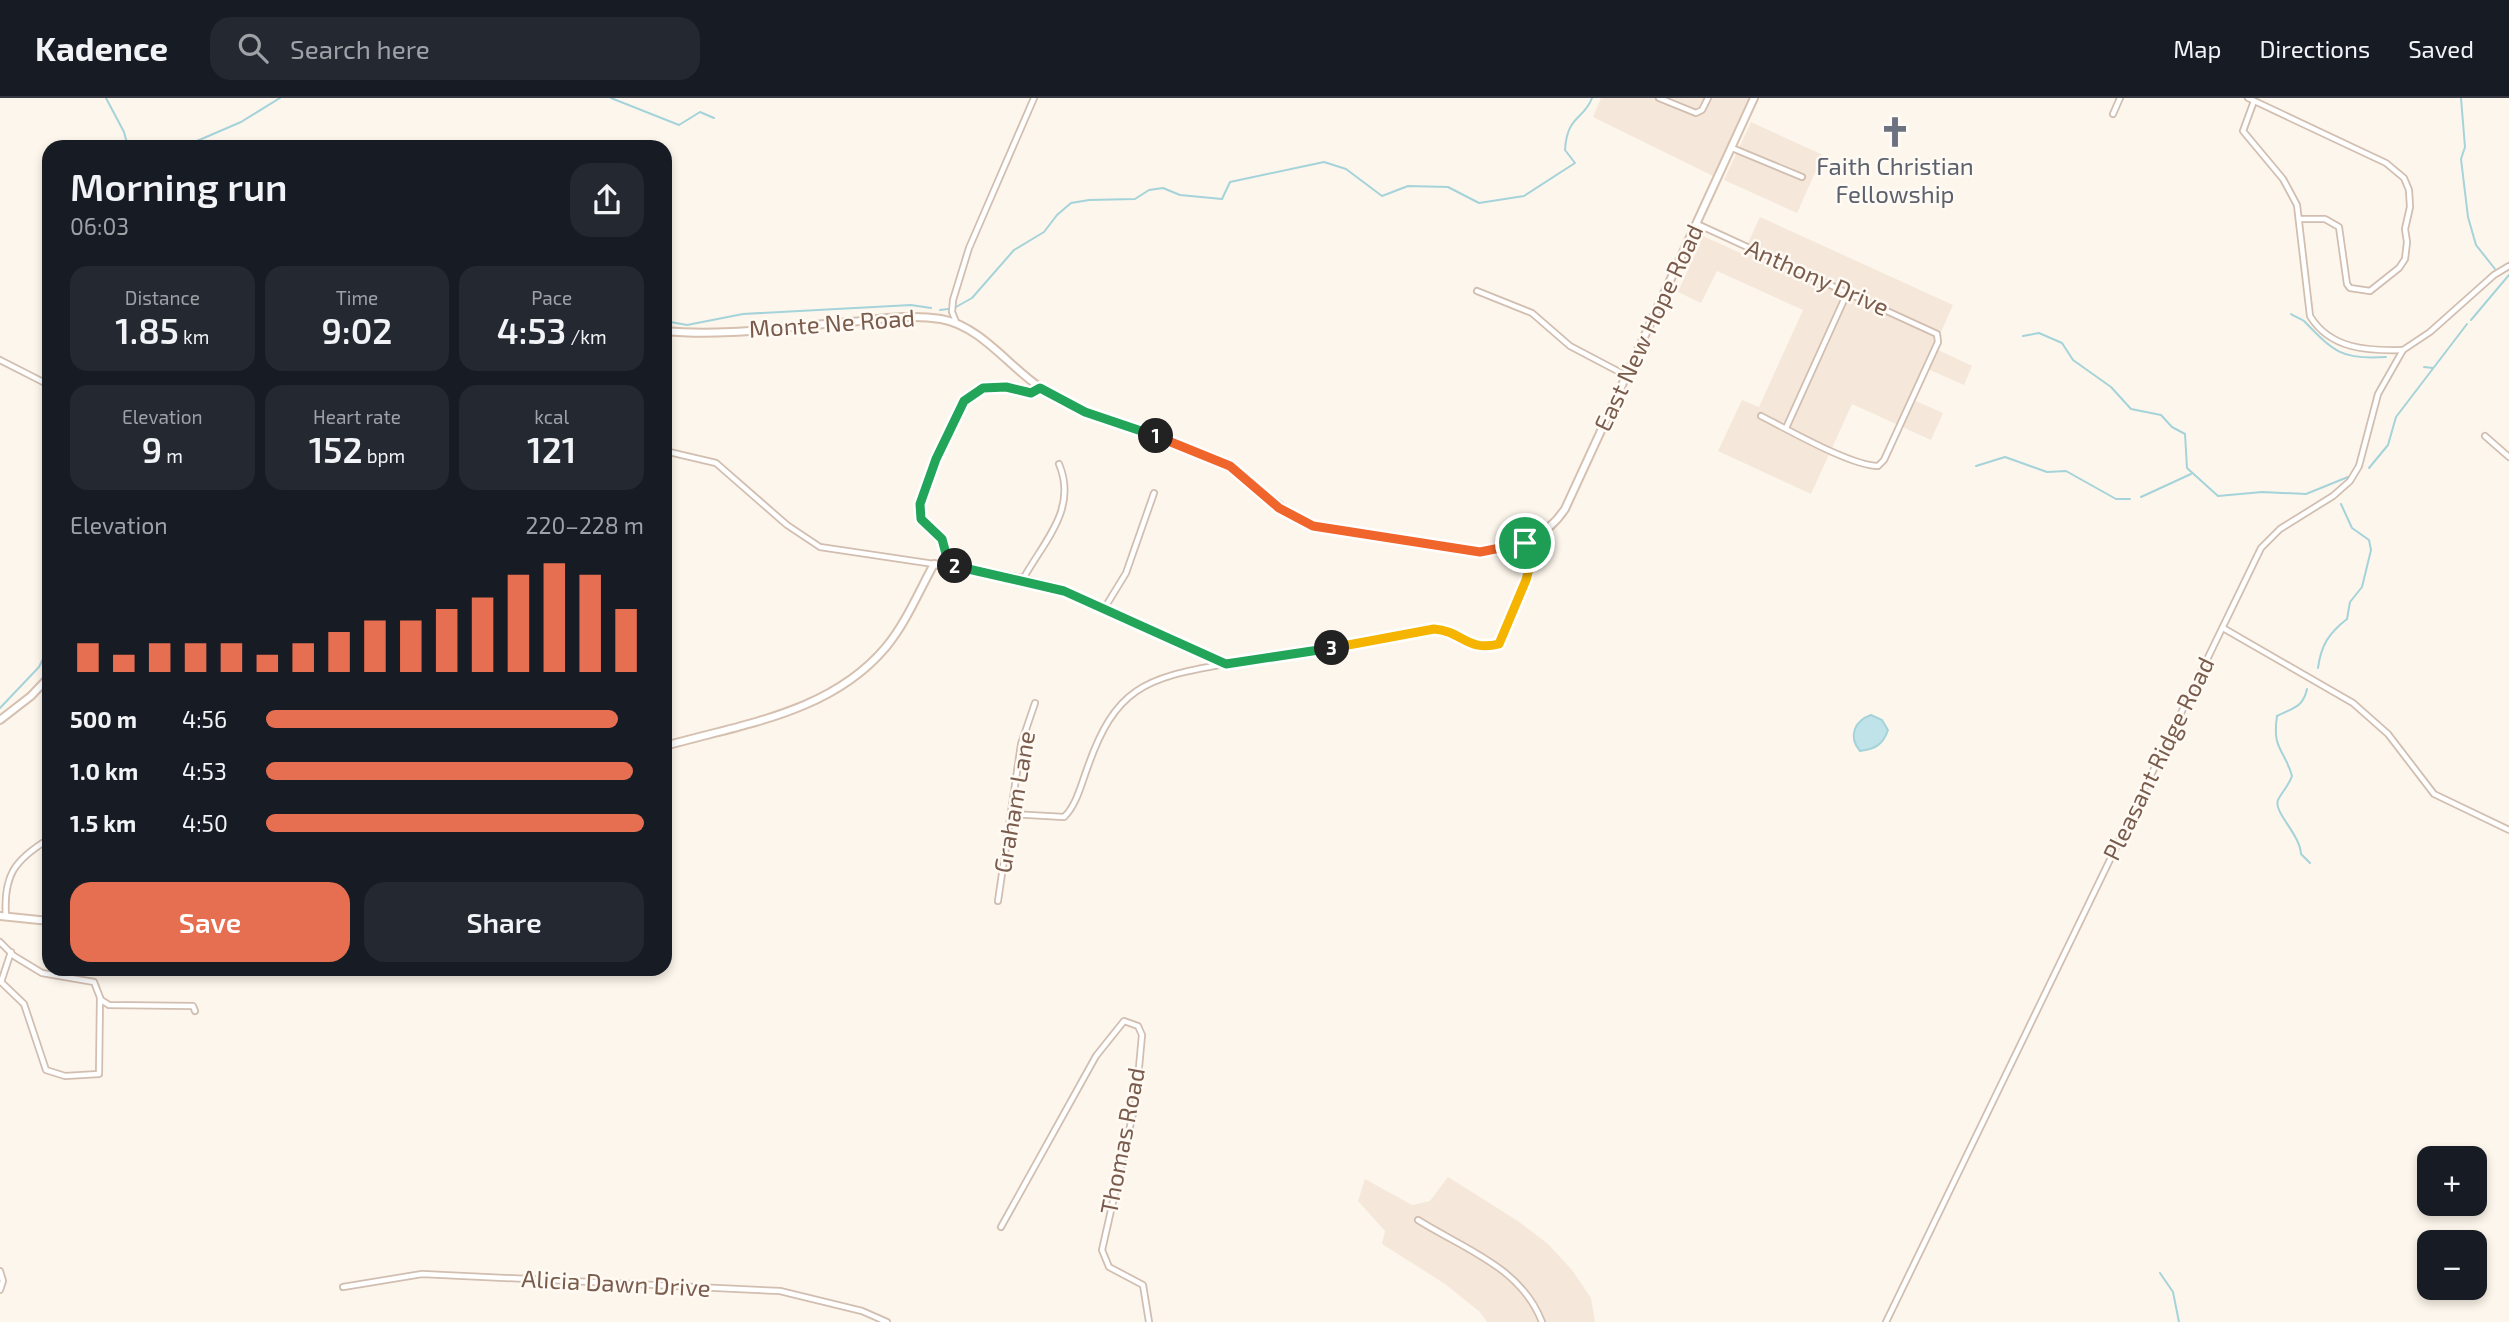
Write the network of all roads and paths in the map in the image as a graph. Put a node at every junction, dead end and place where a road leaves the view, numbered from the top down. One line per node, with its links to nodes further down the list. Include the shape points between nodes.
1 (1034, 98): 16 (street, via 969,248 953,300)
2 (1659, 98): 3 (street, via 1692,112 1702,110)
3 (1708, 98)
4 (1754, 98): 9 (street, East New Hope Road)
5 (2120, 98): 8 (street)
6 (2248, 98): 7 (street)
7 (2254, 101): 11 (street, via 2243,131 2292,192); 11 (street, via 2386,163 2404,178 2409,190 2405,259 2370,291 2347,284 2339,227 2325,219)
8 (2113, 114)
9 (1732, 148): 10 (street); 12 (street, East New Hope Road)
10 (1802, 177)
11 (2300, 219): 18 (street, via 2306,297 2319,329 2351,347)
12 (1697, 224): 15 (street, Anthony Drive); 20 (street, East New Hope Road)
13 (2509, 266): 18 (street, Pleasant Ridge Road)
14 (1477, 291): 20 (street, via 1532,313 1570,346)
15 (1848, 291): 24 (street); 24 (street, Anthony Drive, via 1937,334 1938,342 1878,466)
16 (957, 324): 17 (street, Monte Ne Road, via 929,317 729,332); 22 (street, Monte Ne Road)
17 (672, 331)
18 (2403, 350): 35 (street, Pleasant Ridge Road, via 2378,394 2359,467 2350,481 2270,538)
19 (0, 360): 21 (street)
20 (1628, 376): 30 (street, East New Hope Road, via 1565,509 1547,531)
21 (42, 381)
22 (1040, 388): 30 (street, Monte Ne Road, via 1085,412 1213,458 1249,479 1294,518 1313,526 1480,552); 32 (street, via 1031,393 983,388 964,401 958,412 920,504 921,519 942,539)
23 (1761, 416): 24 (street)
24 (1786, 428)
25 (2484, 436): 27 (street)
26 (672, 453): 31 (street, via 716,463 820,547)
27 (2509, 457)
28 (1059, 464): 33 (street, via 1066,480 1064,511)
29 (1154, 493): 34 (street, via 1126,572)
30 (1525, 543): 36 (street, via 1530,565 1499,644 1482,648 1434,629)
31 (934, 564): 32 (street); 40 (street, via 888,645 836,687 776,718)
32 (949, 565): 33 (street)
33 (1023, 579): 34 (street)
34 (1104, 609): 36 (street)
35 (2223, 628): 42 (street, via 2353,703 2388,734 2434,794); 61 (street, Pleasant Ridge Road)
36 (1226, 664): 41 (street, via 1179,672 1147,683 1132,694 1098,737 1064,817)
37 (42, 684): 39 (street)
38 (1035, 703): 41 (street, Graham Lane, via 1021,744)
39 (0, 720)
40 (672, 744)
41 (1013, 814): 44 (street, Graham Lane)
42 (2509, 830)
43 (42, 845): 45 (street, via 15,866 5,887)
44 (998, 901)
45 (3, 916): 46 (street)
46 (42, 920)
47 (0, 942): 48 (street)
48 (11, 952): 49 (street); 51 (street, via 1,982 24,1004 46,1070 65,1076 99,1073)
49 (42, 973)
50 (59, 976): 51 (street, via 94,982)
51 (100, 998): 52 (street, via 109,1005 192,1006)
52 (195, 1011)
53 (1418, 1220): 60 (street, via 1512,1277 1526,1291)
54 (1001, 1227): 59 (street, Thomas Road, via 1096,1056 1124,1021 1138,1026 1142,1035 1136,1100 1102,1250 1109,1267 1143,1285)
55 (0, 1270): 57 (street)
56 (343, 1287): 58 (street, Alicia Dawn Drive, via 422,1274 780,1291 862,1311)
57 (0, 1290)
58 (887, 1322)
59 (1149, 1322)
60 (1542, 1322)
61 (1886, 1322)

